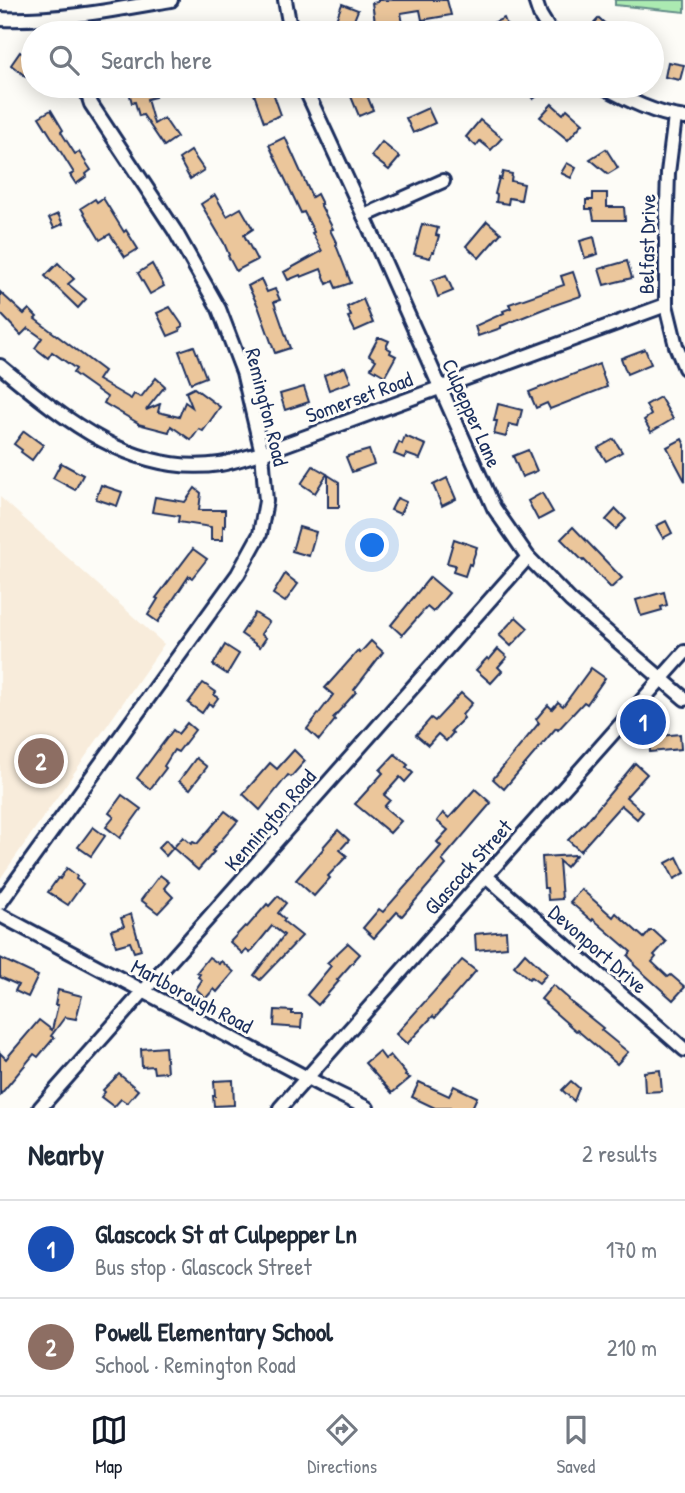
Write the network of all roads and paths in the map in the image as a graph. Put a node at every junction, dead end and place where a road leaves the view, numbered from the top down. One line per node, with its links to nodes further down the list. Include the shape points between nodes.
1 (171, 0): 4 (street)
2 (285, 0): 7 (street)
3 (535, 0): 8 (street)
4 (71, 17): 5 (street); 6 (street)
5 (0, 19)
6 (72, 21)
7 (289, 21)
8 (544, 21)
9 (89, 98): 19 (street, Remington Road, via 219,309 243,372)
10 (310, 98): 14 (street, Culpepper Lane)
11 (625, 98): 12 (street)
12 (680, 118): 15 (street, Belfast Drive, via 668,173)
13 (443, 181): 14 (street)
14 (364, 216): 18 (street, Culpepper Lane)
15 (666, 305): 17 (street, Belfast Drive); 18 (street, Somerset Road)
16 (0, 366): 19 (street, Somerset Road, via 92,436 122,451 189,466 221,464)
17 (685, 368)
18 (440, 388): 19 (street, Somerset Road); 20 (street, Culpepper Lane, via 494,508)
19 (262, 453): 25 (street, Remington Road, via 266,501 260,534 238,575)
20 (527, 557): 22 (street, Culpepper Lane, via 570,601); 27 (street, Kennington Road)
21 (685, 652): 22 (street, Glascock Street)
22 (661, 679): 23 (street, Culpepper Lane); 24 (street, Glascock Street)
23 (685, 699)
24 (486, 876): 28 (street, Devonport Drive); 29 (street, Glascock Street)
25 (0, 903)
26 (0, 915): 27 (street, Marlborough Road)
27 (144, 992): 29 (street, Marlborough Road); 30 (street, Kennington Road)
28 (685, 1050)
29 (307, 1078): 31 (street, Glascock Street); 32 (street, Marlborough Road)
30 (40, 1108)
31 (280, 1108)
32 (367, 1108)

